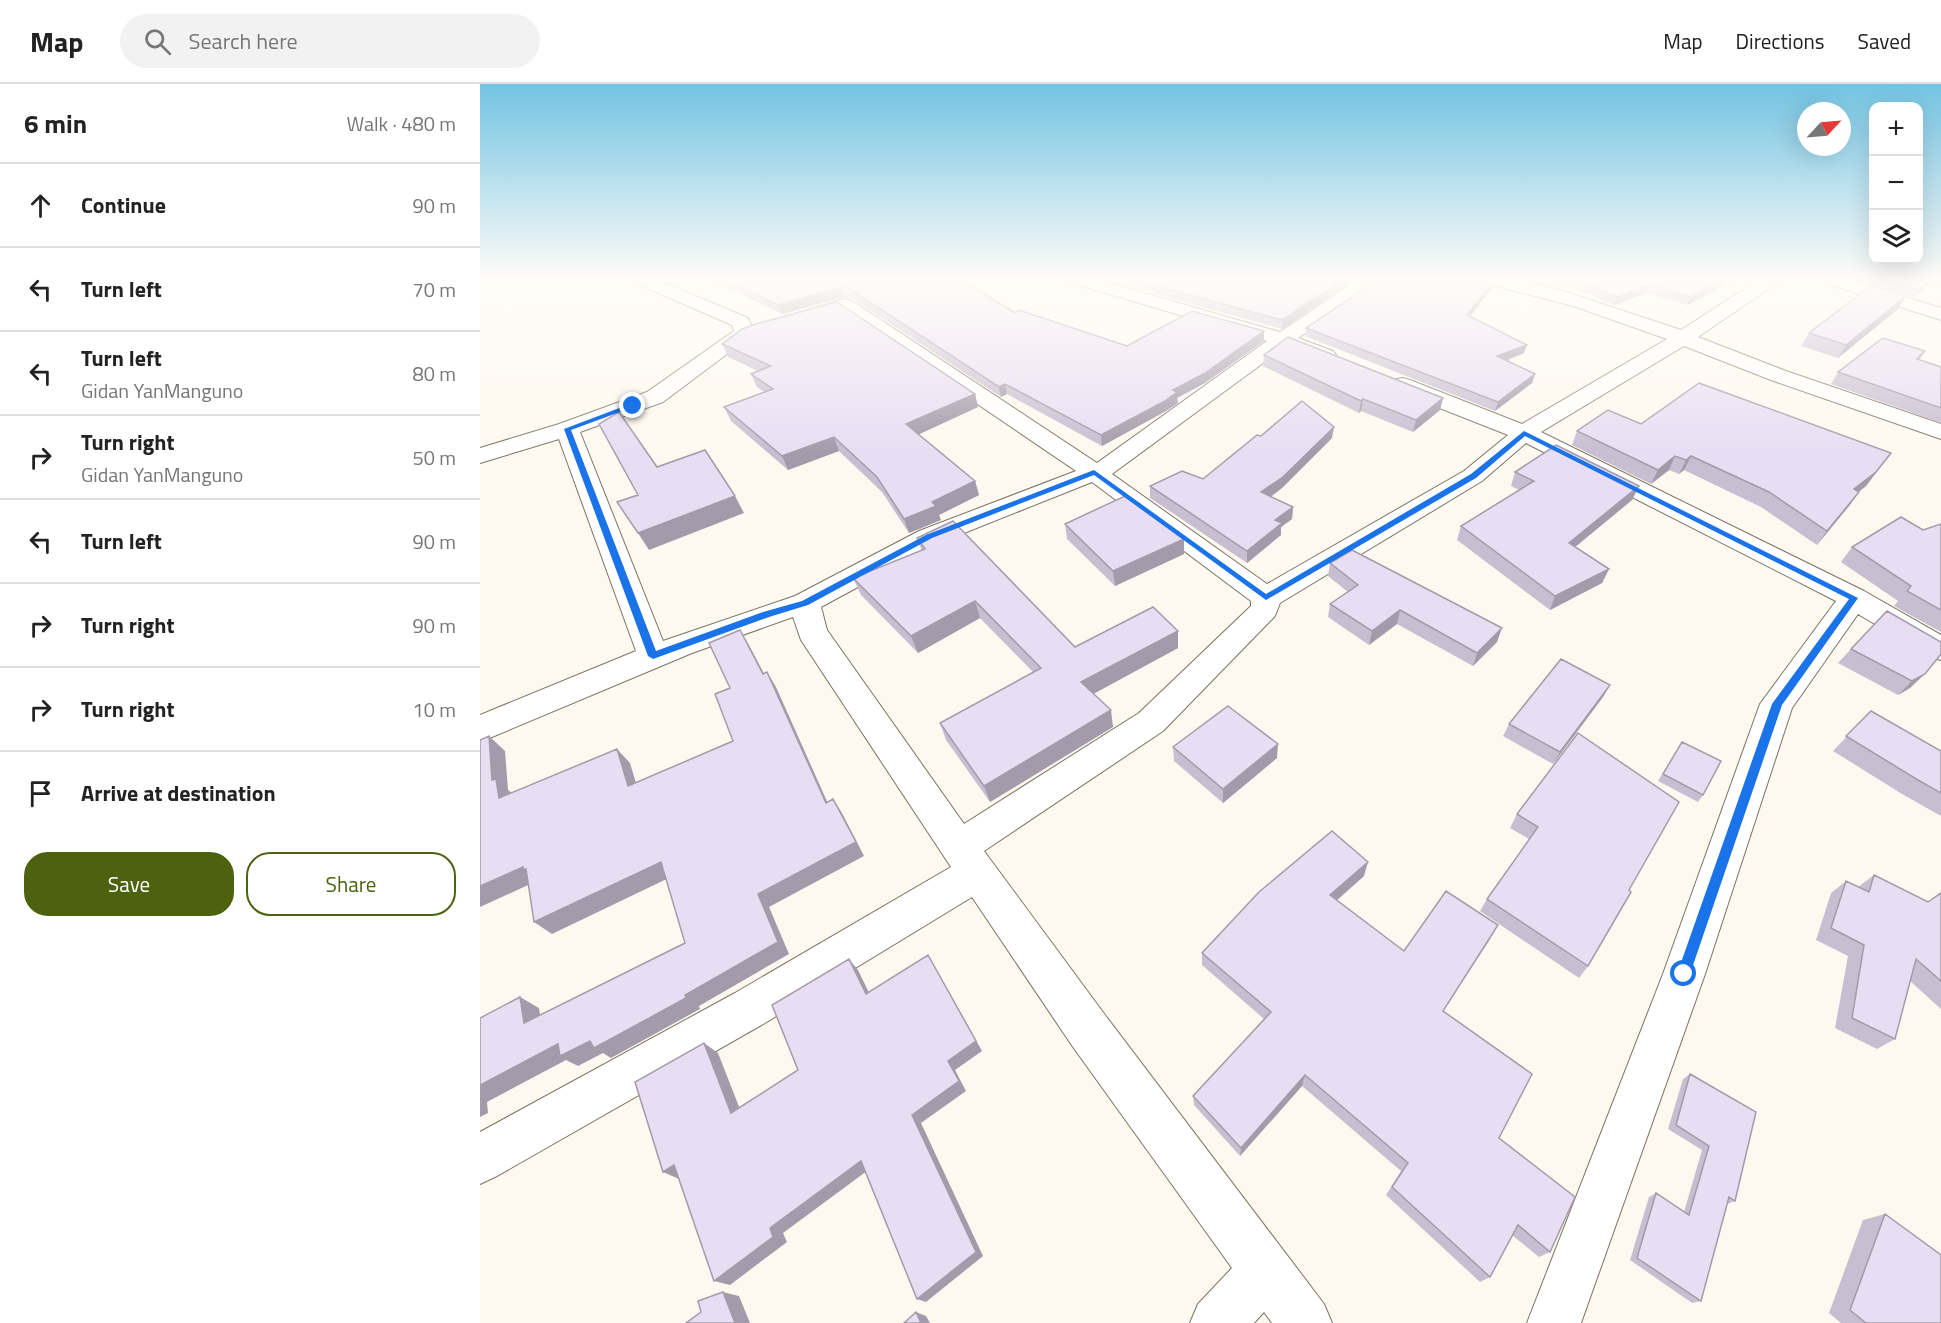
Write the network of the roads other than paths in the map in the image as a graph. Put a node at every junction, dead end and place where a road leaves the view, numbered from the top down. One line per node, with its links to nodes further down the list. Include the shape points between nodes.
1 (739, 337): 8 (street, via 655,397)
2 (892, 337): 12 (street)
3 (1280, 337): 5 (street)
4 (1684, 337): 9 (street); 10 (street)
5 (1284, 338): 6 (street); 12 (street, via 1110,466)
6 (1353, 365)
7 (1384, 378): 10 (street)
8 (567, 429): 11 (street); 17 (street)
9 (1941, 432)
10 (1524, 433): 13 (street, via 1473,476); 14 (street)
11 (480, 456)
12 (1094, 472): 13 (street); 15 (street, via 929,537)
13 (1266, 598): 19 (street, via 1265,609 1150,722)
14 (1854, 598): 16 (street); 24 (street, via 1777,704 1684,974)
15 (805, 603): 17 (street); 19 (street, via 812,632)
16 (1941, 649)
17 (653, 656): 18 (street)
18 (480, 729)
19 (968, 860): 20 (street, via 750,1008); 21 (street)
20 (480, 1160)
21 (1266, 1271): 22 (street); 23 (street)
22 (1217, 1323)
23 (1305, 1323)
24 (1554, 1323)

